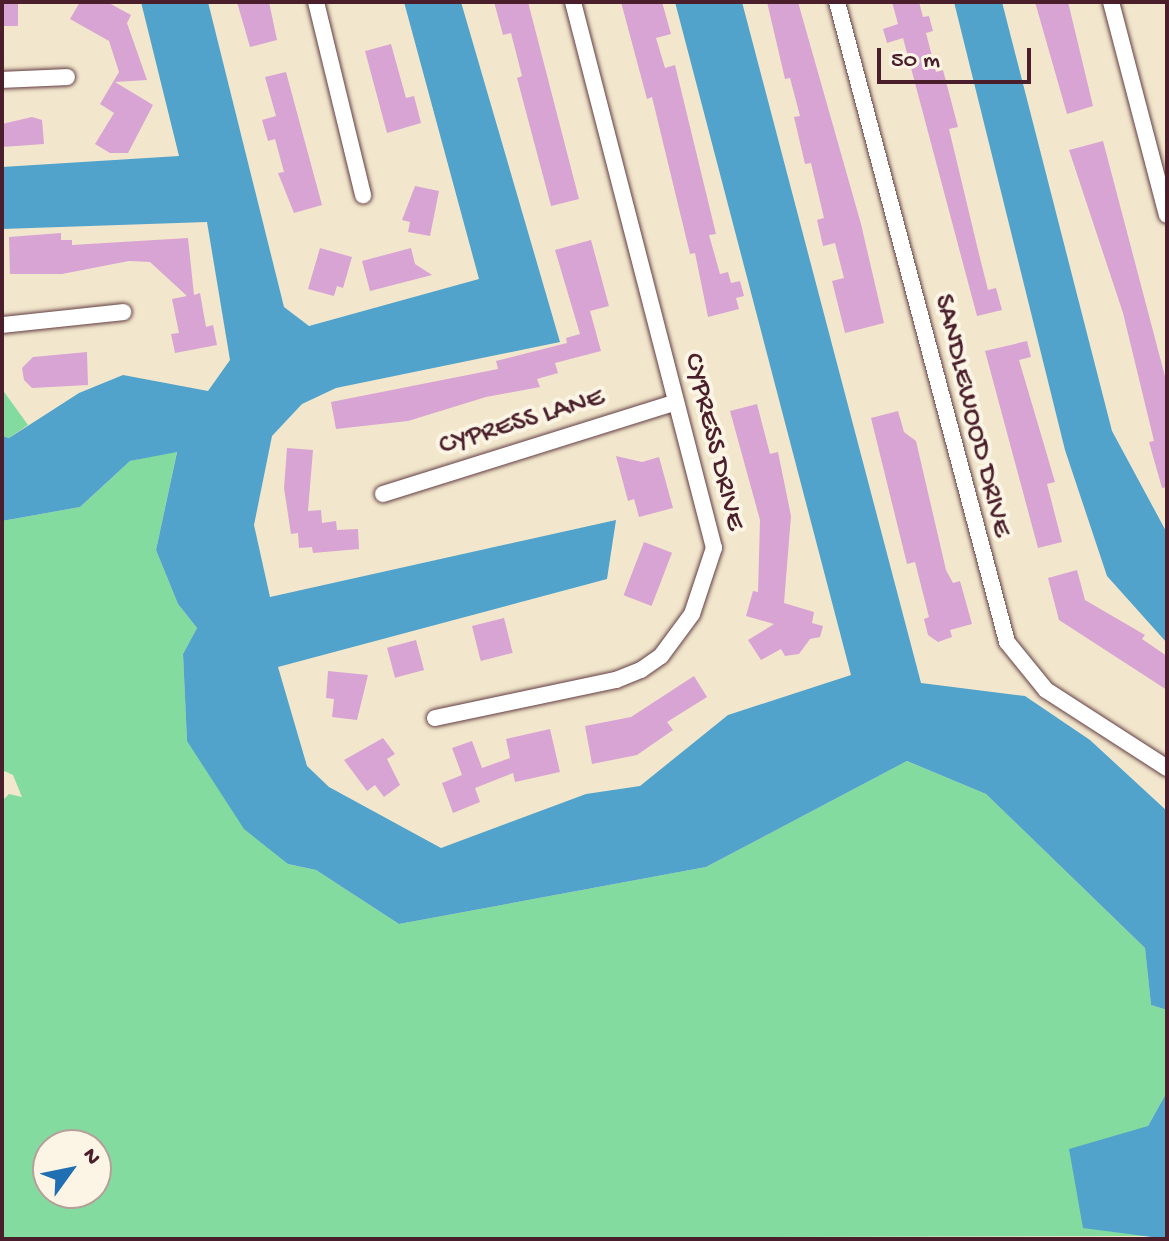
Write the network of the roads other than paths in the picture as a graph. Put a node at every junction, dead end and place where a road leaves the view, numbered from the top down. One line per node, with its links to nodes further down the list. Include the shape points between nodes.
1 (316, 2): 7 (street)
2 (573, 2): 11 (street, CYPRESS DRIVE)
3 (837, 2): 14 (street, SANDLEWOOD DRIVE, via 1007,642 1046,690)
4 (1111, 2): 8 (street)
5 (67, 77): 6 (street)
6 (2, 80)
7 (363, 195)
8 (1167, 215)
9 (123, 312): 10 (street)
10 (2, 325)
11 (676, 402): 12 (street, CYPRESS LANE); 13 (street, CYPRESS DRIVE, via 714,548 706,581 678,637 661,656 616,680)
12 (383, 494)
13 (435, 718)
14 (1167, 768)

